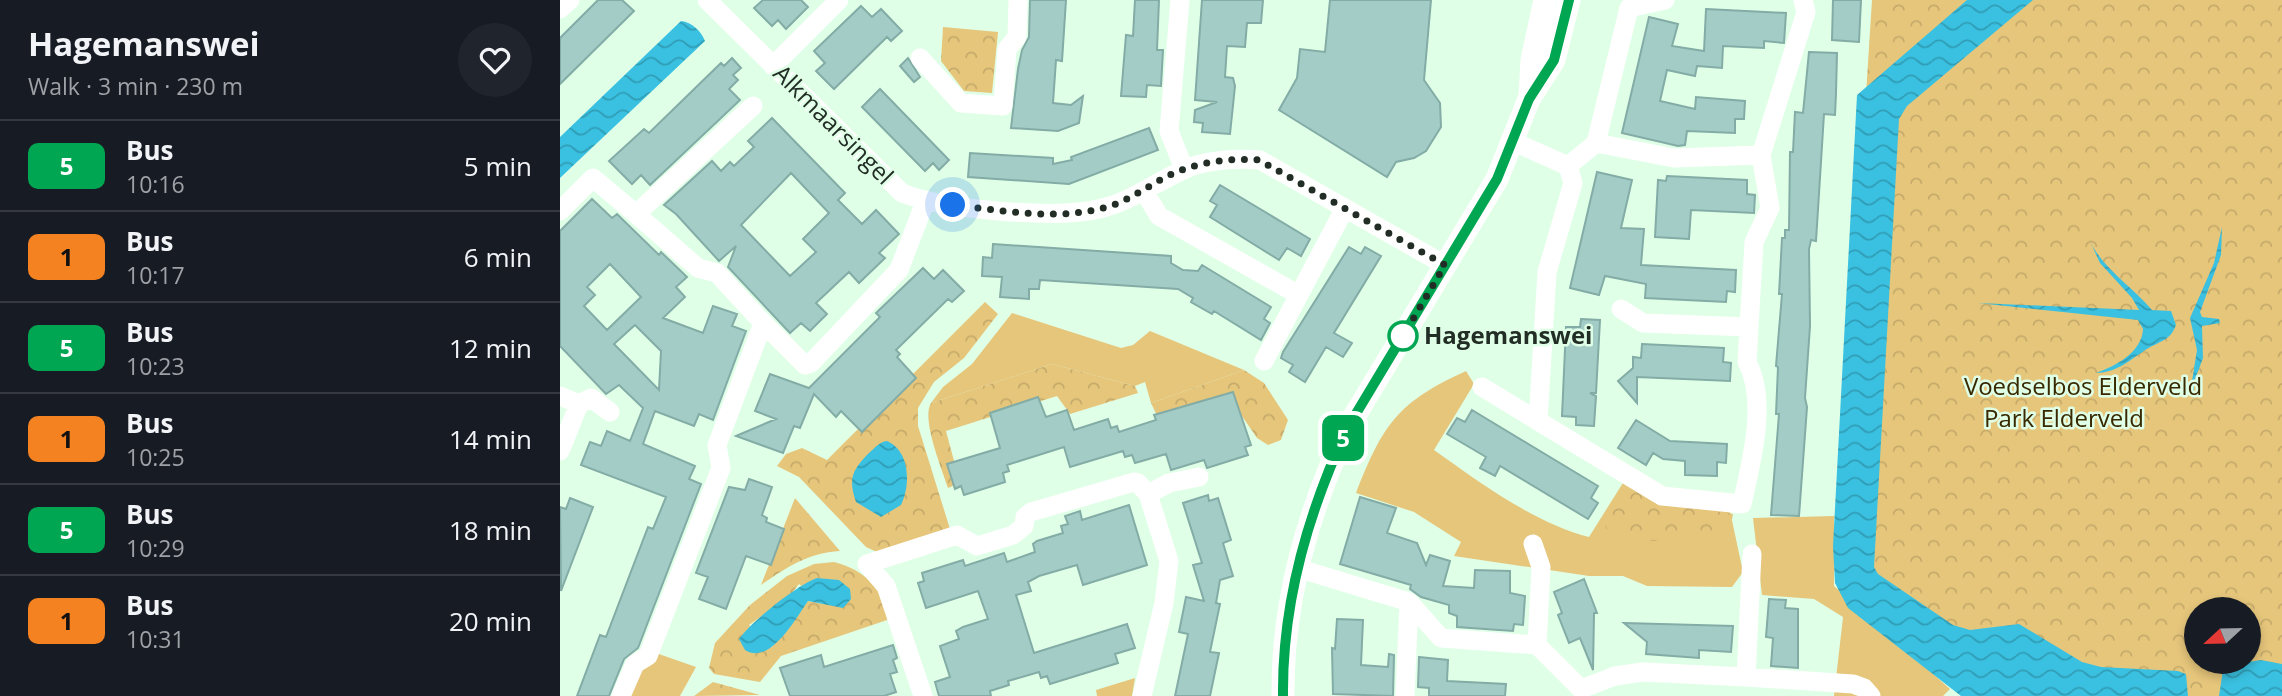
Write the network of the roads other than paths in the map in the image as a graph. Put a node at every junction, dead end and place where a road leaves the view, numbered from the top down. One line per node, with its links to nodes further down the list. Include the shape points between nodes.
1 (570, 0): 10 (street)
2 (707, 0): 12 (street, Alkmaarsingel)
3 (839, 0): 12 (street)
4 (1018, 0): 11 (street, via 1017,37 1007,49 1003,106 961,103)
5 (1180, 0): 19 (street, via 1169,131)
6 (1545, 0): 13 (street)
7 (1569, 0): 13 (street, via 1554,60)
8 (1665, 0): 16 (street, via 1629,8)
9 (1803, 0): 17 (street, via 1806,12)
10 (560, 9)
11 (920, 58)
12 (773, 66): 21 (street, Alkmaarsingel, via 902,193)
13 (1529, 99): 15 (street)
14 (753, 106): 24 (street)
15 (1514, 142): 18 (street); 25 (street)
16 (1596, 143): 17 (street, via 1674,158); 18 (street)
17 (1761, 155): 29 (street, via 1770,208 1754,242)
18 (1569, 166): 35 (street, via 1573,183 1547,272)
19 (1184, 169): 20 (street, Alkmaarsingel); 22 (street, Alkmaarsingel, via 1239,158 1259,160)
20 (1144, 191): 21 (street, Alkmaarsingel, via 1104,208 1063,215); 26 (street, via 1159,216)
21 (925, 202): 28 (street, via 899,270 810,363 804,365)
22 (1345, 208): 25 (street, Alkmaarsingel); 26 (street)
23 (560, 211): 24 (street, via 593,178)
24 (636, 214): 28 (street, via 698,268 717,273)
25 (1445, 265): 41 (street, via 1348,427 1321,488)
26 (1299, 295): 30 (street)
27 (1621, 309): 29 (street, via 1643,323)
28 (764, 323): 48 (street, via 717,444 721,468 648,656 635,664)
29 (1749, 327): 35 (street, via 1747,362 1757,379 1754,448 1742,504 1661,496)
30 (1264, 361)
31 (1482, 387): 35 (street)
32 (560, 396): 33 (street)
33 (579, 404): 34 (street, via 591,398); 36 (street)
34 (610, 412)
35 (1538, 421)
36 (560, 451)
37 (1199, 477): 38 (street, via 1169,483)
38 (1148, 494): 47 (street, via 1139,482 1123,482 1031,512 1024,526 1001,539 977,546 957,535 867,564 886,586); 49 (street, via 1169,561)
39 (1533, 544): 43 (street, via 1541,567)
40 (1752, 554): 44 (street)
41 (1297, 568): 42 (street); 50 (street, via 1287,615)
42 (1409, 603): 43 (street, via 1441,638); 51 (street)
43 (1537, 645): 46 (street)
44 (1746, 677): 45 (street, via 1853,684); 46 (street, via 1643,672 1615,676)
45 (1867, 692)
46 (1580, 693)
47 (919, 695)
48 (621, 696)
49 (1142, 696)
50 (1283, 696)
51 (1405, 696)

